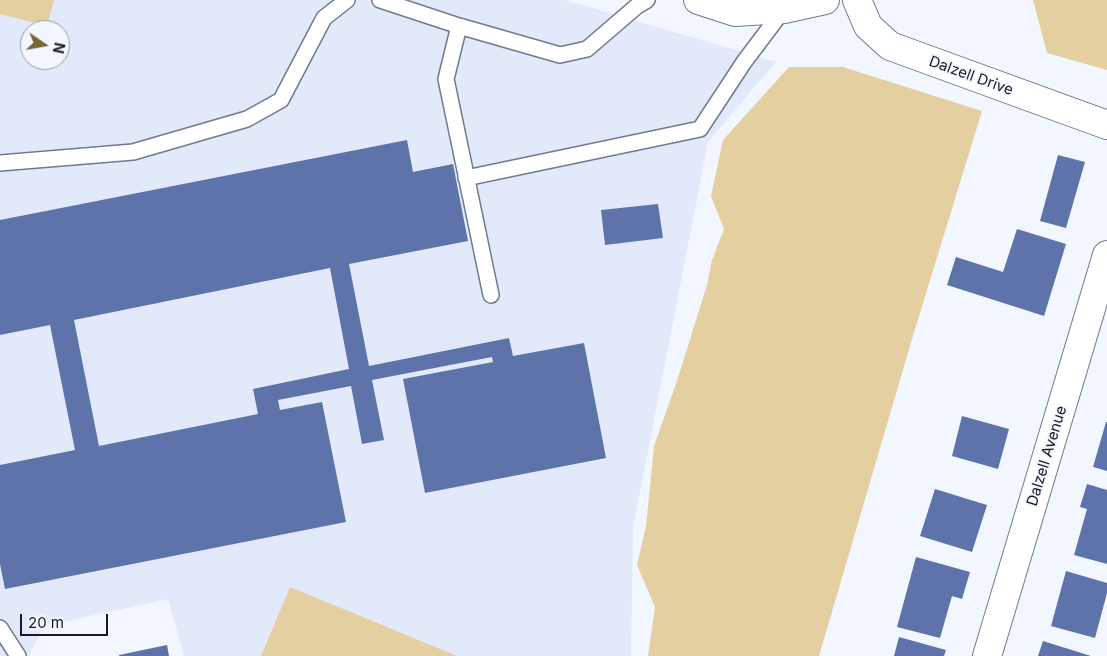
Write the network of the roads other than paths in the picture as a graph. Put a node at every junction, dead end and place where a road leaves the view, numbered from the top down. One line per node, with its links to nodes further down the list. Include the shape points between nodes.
1 (347, 0): 10 (lane, via 324,18 281,100 247,119 133,152)
2 (380, 0): 8 (lane)
3 (647, 0): 8 (lane, via 587,49 560,55)
4 (698, 0): 7 (street, via 735,12)
5 (825, 0): 7 (street)
6 (857, 0): 9 (street, Dalzell Drive, via 868,26 890,46)
7 (784, 10): 11 (lane, via 744,62 700,129)
8 (459, 26): 11 (lane, via 446,79)
9 (1107, 125)
10 (0, 163)
11 (466, 178): 13 (lane)
12 (1107, 255): 16 (street, Dalzell Avenue)
13 (490, 295)
14 (0, 628): 15 (lane)
15 (18, 656)
16 (987, 656)

